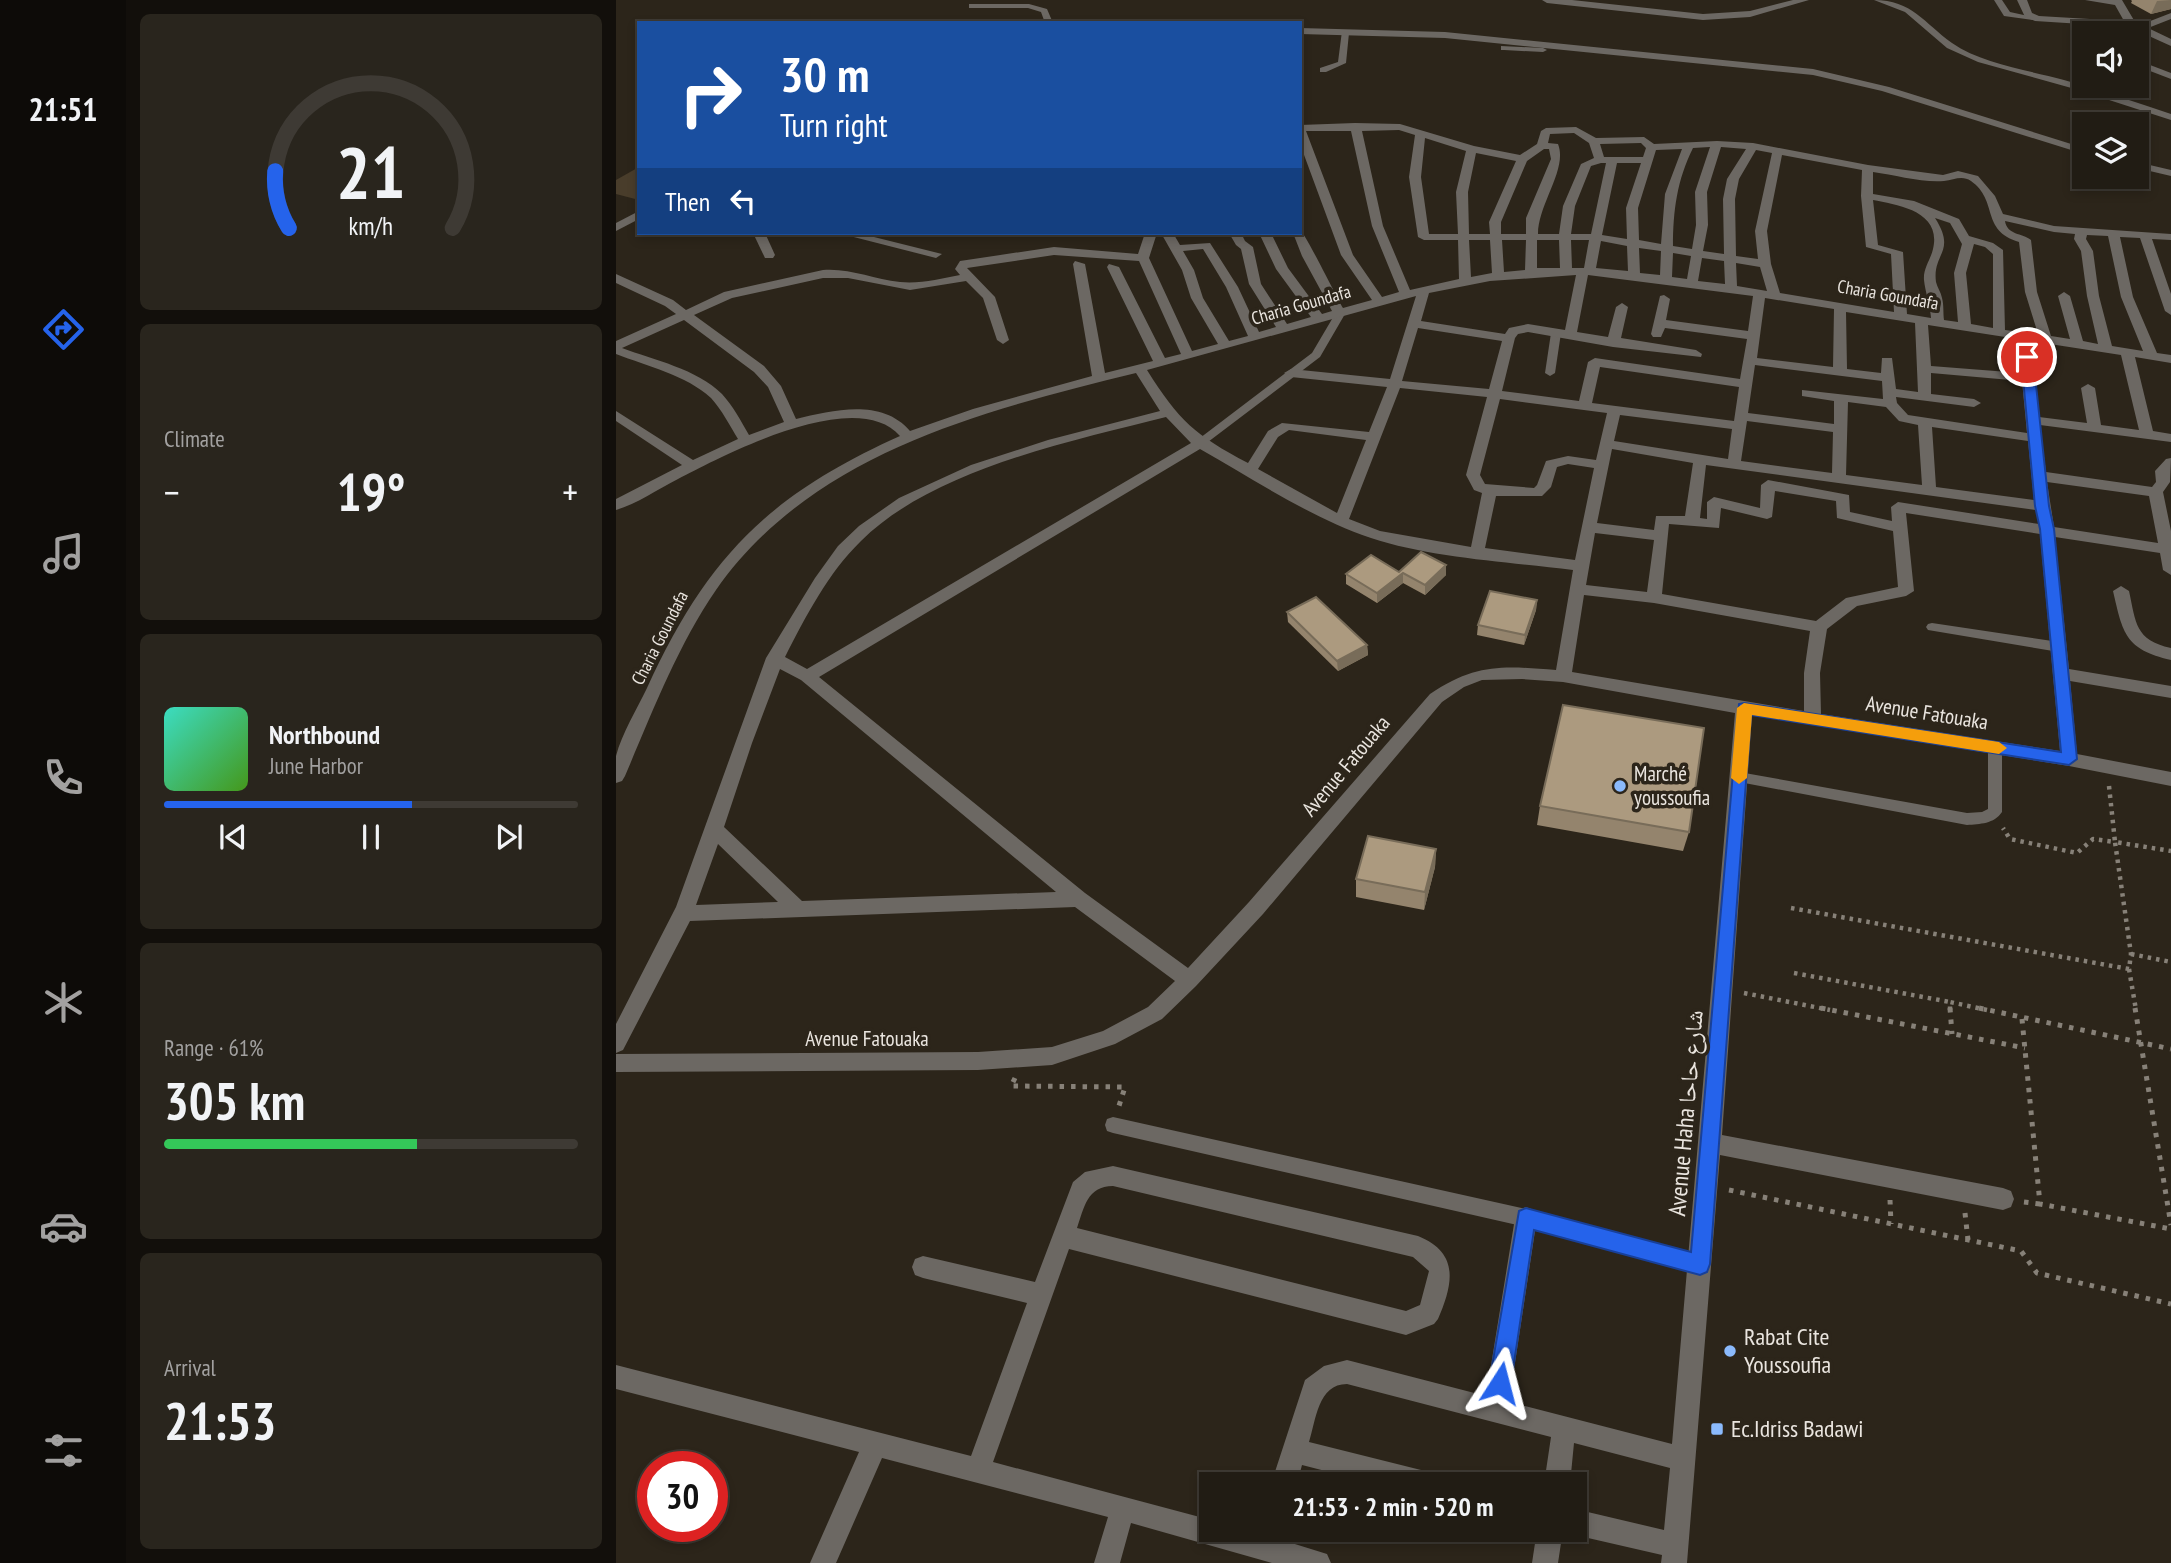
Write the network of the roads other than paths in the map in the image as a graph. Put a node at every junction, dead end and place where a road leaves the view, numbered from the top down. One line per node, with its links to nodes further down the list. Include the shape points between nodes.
1 (1546, 0): 8 (street)
2 (1804, 0): 8 (street, via 1750,14 1703,17)
3 (1879, 0): 9 (street)
4 (1998, 0): 12 (lane, via 2007,14)
5 (2022, 0): 12 (street)
6 (2090, 0): 7 (street)
7 (2118, 1): 14 (street)
8 (1592, 2)
9 (1896, 3): 26 (street, via 1950,46 1981,61)
10 (972, 6): 13 (lane, via 1034,7 1044,11)
11 (2171, 16): 16 (street)
12 (2033, 18): 15 (street)
13 (1048, 21)
14 (2131, 21)
15 (2072, 22)
16 (2149, 25)
17 (1302, 31): 18 (street)
18 (1345, 33): 22 (street, via 1445,36); 24 (lane, via 1342,63)
19 (2149, 35): 20 (street)
20 (2171, 43)
21 (1504, 48): 22 (lane)
22 (1545, 50): 37 (street, via 1757,65 1848,79)
23 (2149, 68): 25 (street)
24 (1323, 70)
25 (2171, 76)
26 (2171, 117)
27 (1355, 126): 28 (street); 30 (street, via 1400,127); 92 (street, via 1386,256)
28 (1302, 128)
29 (1302, 133): 95 (street, via 1347,255)
30 (1420, 133): 38 (street); 64 (street, via 1415,177 1424,237)
31 (1594, 141): 34 (street, via 1576,130 1546,131); 36 (street, via 1644,139); 41 (street)
32 (1717, 144): 33 (street); 35 (street); 71 (street, via 1701,192)
33 (1689, 145): 36 (street); 69 (street, via 1668,201)
34 (1542, 146): 40 (street); 62 (street, via 1554,146 1556,159 1532,218)
35 (1752, 146): 39 (street); 75 (street, via 1732,179)
36 (1651, 147): 42 (street)
37 (2072, 147)
38 (1472, 149): 40 (street); 64 (street, via 1462,192)
39 (1778, 150): 43 (street); 77 (street, via 1761,231)
40 (1522, 159): 61 (street, via 1495,222)
41 (1606, 160): 42 (street); 63 (street, via 1586,164 1569,206); 65 (street)
42 (1647, 160): 68 (street, via 1632,208)
43 (1868, 168): 46 (street); 49 (street, via 1974,178)
44 (2149, 168): 45 (street)
45 (2171, 173)
46 (1867, 196): 47 (street, via 1891,198); 101 (street, via 1872,247 1897,252)
47 (1925, 211): 67 (street, via 1955,221); 105 (street, via 1940,239 1930,281)
48 (637, 215): 50 (street)
49 (1998, 216): 51 (street, via 2054,229); 116 (street, via 2000,227 2009,235 2025,240 2031,292)
50 (616, 228)
51 (2082, 230): 52 (street); 124 (street, via 2080,239 2087,251)
52 (2113, 232): 53 (street); 128 (street, via 2127,297)
53 (2144, 234): 66 (street); 98 (street)
54 (761, 235): 73 (street)
55 (854, 235): 72 (street)
56 (1150, 235): 74 (street)
57 (1168, 235): 70 (street)
58 (1236, 235): 108 (street, via 1247,247 1255,284)
59 (1266, 235): 102 (street, via 1282,269)
60 (1300, 235): 100 (street)
61 (1496, 235): 62 (street); 64 (street); 84 (street)
62 (1531, 235): 63 (street); 81 (street)
63 (1565, 235): 65 (street); 79 (street)
64 (1464, 237): 87 (street)
65 (1595, 237): 68 (street); 80 (street)
66 (2171, 237)
67 (1964, 238): 107 (street, via 1968,244 1960,273); 109 (street, via 1999,253)
68 (1633, 242): 69 (street); 82 (street)
69 (1667, 247): 71 (street); 86 (street)
70 (1175, 249): 113 (street, via 1206,245); 121 (street)
71 (1698, 253): 75 (street); 88 (street)
72 (936, 254)
73 (769, 255)
74 (1143, 258): 83 (street, via 1054,251 969,262 960,267); 127 (street)
75 (1729, 258): 77 (street); 89 (street)
76 (1079, 264): 139 (street)
77 (1766, 264): 91 (street)
78 (1113, 267): 133 (street)
79 (1566, 271): 80 (street, Charia Goundafa); 81 (street, Charia Goundafa)
80 (1586, 271): 82 (street, Charia Goundafa); 111 (street)
81 (1531, 272): 84 (street, Charia Goundafa)
82 (1634, 275): 86 (street, Charia Goundafa)
83 (968, 276): 99 (street, via 918,286 831,273 748,289); 117 (street, via 989,297)
84 (1498, 276): 87 (street, Charia Goundafa)
85 (616, 278): 99 (street)
86 (1666, 280): 88 (street, Charia Goundafa)
87 (1465, 281): 90 (street, Charia Goundafa)
88 (1692, 284): 89 (street, Charia Goundafa)
89 (1731, 289): 91 (street, Charia Goundafa)
90 (1424, 290): 92 (street, Charia Goundafa); 106 (street)
91 (1767, 294): 96 (street, Charia Goundafa); 114 (street)
92 (1406, 295): 95 (street, Charia Goundafa)
93 (2064, 296): 120 (street)
94 (1664, 299): 104 (street)
95 (1380, 303): 100 (street, Charia Goundafa)
96 (1840, 306): 101 (street, Charia Goundafa); 136 (street)
97 (1622, 307): 119 (street)
98 (2171, 311)
99 (683, 313): 122 (street); 157 (street, via 765,375)
100 (1340, 314): 102 (street, Charia Goundafa); 137 (lane, via 1316,355)
101 (1901, 317): 103 (street, Charia Goundafa)
102 (1320, 320): 108 (street, Charia Goundafa)
103 (1921, 320): 105 (street, Charia Goundafa); 135 (street)
104 (1659, 323): 114 (street); 123 (street)
105 (1938, 323): 107 (street, Charia Goundafa)
106 (1414, 324): 115 (street); 141 (street)
107 (1965, 327): 109 (street, Charia Goundafa)
108 (1284, 329): 113 (street, Charia Goundafa)
109 (1998, 331): 112 (street, Charia Goundafa)
110 (1556, 333): 111 (street); 115 (street, via 1522,328); 138 (lane)
111 (1570, 335): 118 (street)
112 (2024, 336): 116 (street, Charia Goundafa); 140 (street)
113 (1255, 337): 121 (street, Charia Goundafa)
114 (1755, 337): 130 (street)
115 (1509, 338): 146 (street)
116 (2045, 338): 120 (street, Charia Goundafa)
117 (1003, 340)
118 (1599, 341): 119 (street); 132 (street)
119 (1613, 343): 123 (street)
120 (2077, 343): 124 (street, Charia Goundafa)
121 (1225, 346): 127 (street, Charia Goundafa)
122 (616, 348): 165 (street, via 707,389)
123 (1655, 348): 126 (street)
124 (2106, 348): 125 (street, Charia Goundafa)
125 (2127, 351): 128 (street, Charia Goundafa); 160 (street)
126 (1696, 354)
127 (1188, 356): 133 (street, Charia Goundafa)
128 (2152, 356): 129 (street, Charia Goundafa)
129 (2171, 359)
130 (1752, 361): 136 (street); 142 (street)
131 (1887, 361): 144 (street)
132 (1595, 362): 142 (street); 150 (street)
133 (1161, 363): 134 (street, Charia Goundafa)
134 (1139, 368): 139 (street, Charia Goundafa); 152 (street)
135 (1925, 369): 140 (street); 147 (street)
136 (1840, 372): 144 (street)
137 (1292, 373): 141 (street); 166 (lane)
138 (1550, 373)
139 (1098, 378): 162 (street, Charia Goundafa)
140 (2029, 378): 154 (street)
141 (1395, 383): 146 (street); 161 (street)
142 (1747, 384): 155 (street)
143 (2088, 388): 158 (street)
144 (1889, 391): 147 (street); 148 (street); 156 (street, via 1904,418)
145 (1807, 393): 148 (street)
146 (1494, 394): 150 (street); 178 (street, via 1473,475 1479,487)
147 (1924, 397): 149 (street)
148 (1841, 398): 159 (street)
149 (1974, 403)
150 (1585, 406): 151 (street)
151 (1614, 411): 155 (street); 167 (street)
152 (1167, 412): 166 (street); 198 (street, via 974,470 900,504 848,544 806,601)
153 (616, 415): 172 (street)
154 (2034, 420): 158 (street); 163 (street)
155 (1740, 421): 159 (street); 170 (street)
156 (1925, 422): 163 (street); 177 (street)
157 (792, 425): 162 (street, via 835,414 865,414 888,419); 165 (street)
158 (2095, 428): 160 (street)
159 (1839, 429): 175 (street)
160 (2147, 434): 164 (street)
161 (1374, 437): 173 (street, via 1287,426 1273,434); 181 (street)
162 (909, 438): 206 (street, Charia Goundafa, via 822,482 756,532 719,573 689,617)
163 (2036, 438): 174 (street)
164 (2171, 438)
165 (747, 442): 172 (street)
166 (1200, 443): 173 (street); 200 (street)
167 (1606, 444): 168 (street); 171 (street)
168 (1700, 460): 170 (street); 182 (street)
169 (2171, 462): 176 (street, via 2162,471)
170 (1734, 463): 175 (street)
171 (1600, 465): 178 (street, via 1551,464 1544,488 1537,494); 183 (street)
172 (693, 466): 179 (street)
173 (1250, 471): 181 (street)
174 (2039, 476): 176 (street); 180 (street)
175 (1839, 477): 177 (street)
176 (2164, 486): 187 (street)
177 (1929, 490): 180 (street)
178 (1490, 491): 188 (street)
179 (617, 503)
180 (2042, 506): 185 (street)
181 (1341, 521): 188 (street, via 1402,541)
182 (1692, 522): 184 (street, via 1714,524 1714,502 1767,514 1768,485 1844,498 1842,515); 186 (street, via 1661,519)
183 (1589, 527): 186 (street); 189 (street)
184 (1900, 528): 185 (street, via 1898,507); 194 (street, via 1906,591 1852,601)
185 (2047, 529): 187 (street); 196 (street)
186 (1662, 536): 193 (street)
187 (2168, 550): 190 (street)
188 (1477, 552): 189 (street)
189 (1580, 566): 191 (street)
190 (2171, 570)
191 (1576, 589): 193 (street); 201 (street)
192 (2121, 591): 197 (street, via 2139,644)
193 (1654, 598): 194 (street)
194 (1818, 627): 204 (street)
195 (1932, 627): 196 (lane)
196 (2059, 647): 199 (street)
197 (2171, 654)
198 (774, 658): 200 (street); 212 (street)
199 (2062, 674): 202 (street); 208 (street)
200 (807, 676): 213 (street)
201 (1563, 676): 203 (street, Avenue Fatouaka); 216 (street, Avenue Fatouaka, via 1481,674 1436,698)
202 (2171, 692)
203 (1744, 708): 204 (street, Avenue Fatouaka); 210 (street, Avenue Haha شارع حاحا)
204 (1813, 718): 207 (street, Avenue Fatouaka)
205 (616, 738): 206 (lane)
206 (633, 738): 209 (street, Charia Goundafa)
207 (1995, 747): 208 (street, Avenue Fatouaka); 210 (lane, via 1995,812 1984,818 1967,819)
208 (2069, 759): 211 (street, Avenue Fatouaka)
209 (616, 776)
210 (1739, 778): 220 (street, Avenue Haha شارع حاحا)
211 (2171, 779)
212 (714, 828): 214 (street); 215 (street)
213 (1078, 899): 214 (street); 216 (street)
214 (799, 910): 215 (street)
215 (683, 913): 217 (street)
216 (1189, 980): 218 (street, Avenue Fatouaka, via 1155,1013 1108,1038 1052,1056 965,1061)
217 (616, 1044)
218 (616, 1063)
219 (1114, 1125): 222 (lane)
220 (1711, 1143): 221 (street); 224 (street, Avenue Haha شارع حاحا)
221 (2003, 1199)
222 (1526, 1218): 224 (lane); 228 (street)
223 (1063, 1236): 223 (street, via 1406,1323 1430,1311 1440,1270 1418,1247 1113,1176 1100,1175 1082,1188); 226 (street)
224 (1700, 1264): 232 (street, Avenue Haha شارع حاحا)
225 (923, 1267): 226 (street)
226 (1041, 1295): 233 (street)
227 (616, 1377): 230 (street)
228 (1496, 1411): 229 (street); 231 (street, via 1336,1371 1313,1388)
229 (1564, 1428): 232 (street); 236 (street)
230 (876, 1443): 233 (street); 243 (street)
231 (1294, 1451): 234 (street); 235 (street)
232 (1682, 1459): 242 (street, Avenue Haha شارع حاحا)
233 (978, 1470): 237 (street)
234 (1288, 1472)
235 (1377, 1472)
236 (1558, 1472)
237 (1123, 1508): 238 (street); 244 (street)
238 (1199, 1524)
239 (1587, 1525): 242 (street)
240 (1275, 1542): 245 (street)
241 (1548, 1542): 246 (street)
242 (1674, 1554)
243 (823, 1563)
244 (1107, 1563)
245 (1318, 1563)
246 (1545, 1563)

